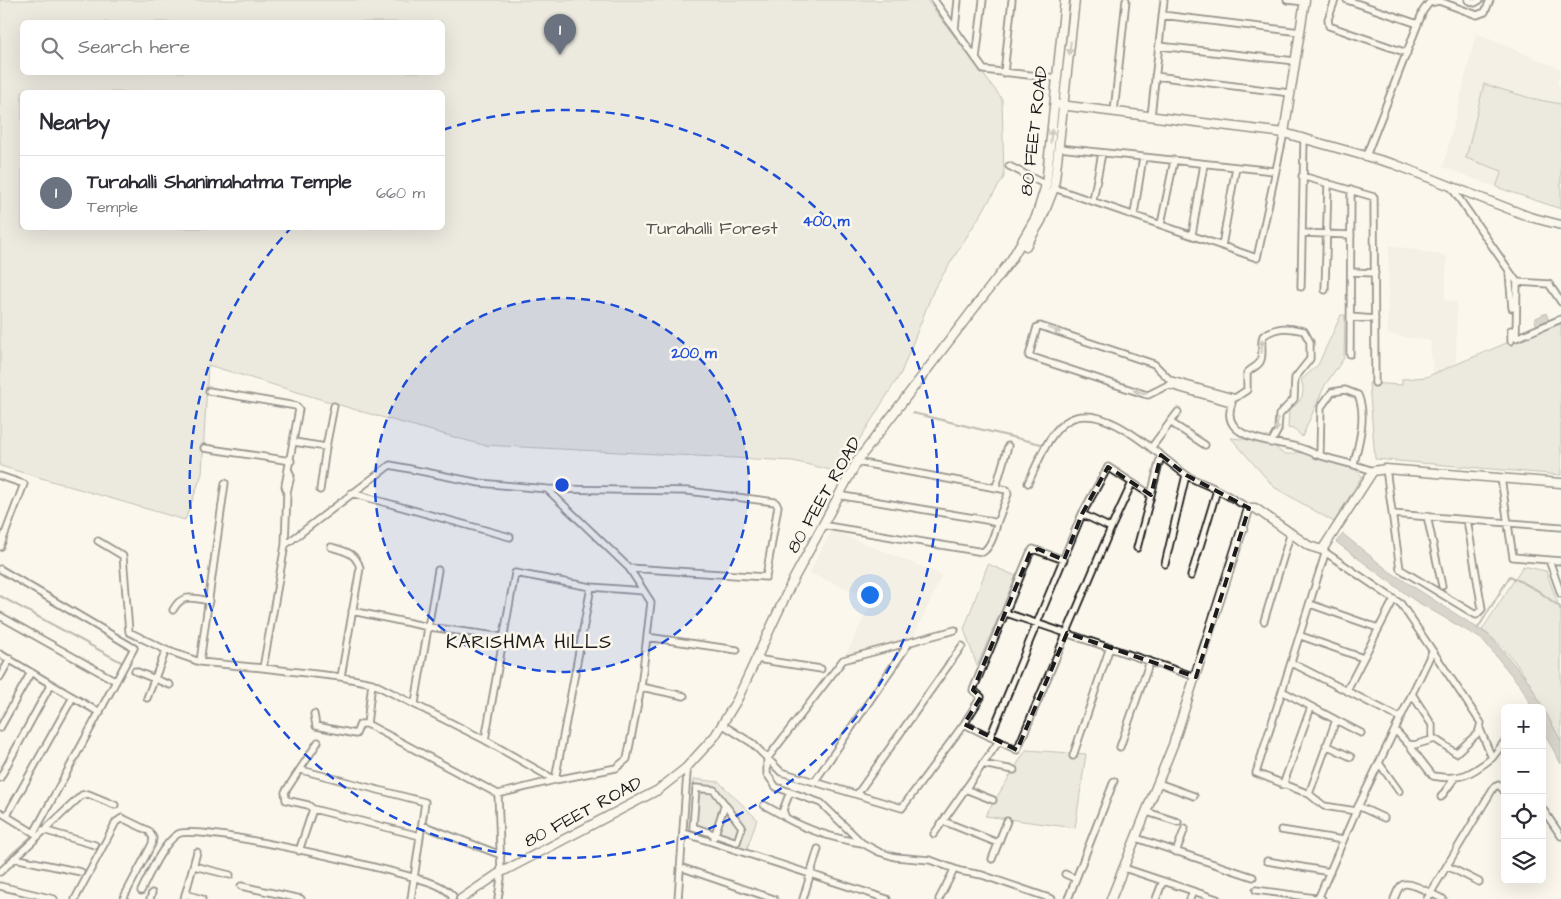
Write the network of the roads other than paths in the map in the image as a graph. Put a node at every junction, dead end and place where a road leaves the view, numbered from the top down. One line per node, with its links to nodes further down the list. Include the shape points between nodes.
1 (934, 0): 19 (street)
2 (958, 0): 19 (street)
3 (982, 0): 23 (street)
4 (1012, 0): 25 (street)
5 (1065, 0): 27 (main road, 80 FEET ROAD)
6 (1075, 0): 30 (main road, 80 FEET ROAD, one-way to 30)
7 (1126, 0): 31 (street)
8 (1164, 0): 17 (street)
9 (1287, 0): 16 (street)
10 (1335, 0): 22 (street, via 1328,19 1329,26)
11 (1347, 0): 18 (street)
12 (1434, 0): 15 (street, via 1478,16 1485,12); 18 (street, via 1423,11)
13 (1468, 0): 14 (street, via 1475,3)
14 (1480, 0)
15 (1490, 0)
16 (1305, 1): 20 (main road)
17 (1162, 15): 20 (street); 21 (street)
18 (1418, 24): 22 (street)
19 (955, 29): 23 (street)
20 (1300, 32): 24 (main road)
21 (1159, 46): 24 (street); 26 (street)
22 (1407, 53): 37 (street)
23 (976, 59): 25 (street, via 984,70)
24 (1294, 61): 28 (main road)
25 (1004, 73): 27 (street)
26 (1156, 76): 28 (street); 32 (street)
27 (1056, 78): 29 (main road, 80 FEET ROAD)
28 (1290, 93): 33 (main road)
29 (1053, 104): 30 (main road); 46 (main road, 80 FEET ROAD, one-way to 29)
30 (1064, 106): 31 (main road); 35 (main road, 80 FEET ROAD)
31 (1114, 112): 32 (main road)
32 (1152, 116): 33 (main road)
33 (1284, 133): 34 (main road); 43 (street)
34 (1300, 138): 37 (main road); 44 (street)
35 (1059, 148): 36 (street); 48 (main road, 80 FEET ROAD)
36 (1102, 153): 38 (street); 50 (street)
37 (1366, 156): 47 (main road)
38 (1143, 157): 39 (street); 51 (street)
39 (1174, 161): 40 (street); 52 (street)
40 (1204, 164): 42 (street); 57 (street)
41 (1009, 166): 46 (street)
42 (1236, 167): 43 (street); 58 (street)
43 (1274, 171): 58 (street, via 1257,258)
44 (1302, 176): 45 (street); 54 (street)
45 (1328, 183): 49 (street); 55 (street)
46 (1046, 185): 62 (main road, 80 FEET ROAD, via 1036,217)
47 (1451, 187): 53 (main road, via 1530,217); 61 (street)
48 (1054, 188): 50 (street); 62 (main road, 80 FEET ROAD, via 1041,221)
49 (1351, 190): 56 (street); 60 (street, via 1374,197)
50 (1093, 200): 51 (street)
51 (1134, 214): 52 (street)
52 (1161, 224): 57 (street)
53 (1561, 225)
54 (1302, 234): 55 (street); 64 (street)
55 (1327, 234): 56 (street); 65 (street)
56 (1351, 234): 59 (street)
57 (1192, 235): 58 (street)
58 (1222, 246)
59 (1350, 272): 60 (street); 67 (street)
60 (1375, 273): 68 (street)
61 (1509, 274): 63 (street); 70 (street)
62 (999, 280): 89 (main road, 80 FEET ROAD); 163 (main road, 80 FEET ROAD, via 858,460 792,582)
63 (1516, 282): 66 (street, via 1549,284); 69 (street, via 1516,338)
64 (1301, 287)
65 (1325, 290)
66 (1561, 302)
67 (1350, 317): 68 (street); 71 (street)
68 (1375, 319): 72 (street)
69 (1561, 319)
70 (1512, 341)
71 (1350, 354)
72 (1375, 383)
73 (1185, 386): 73 (street, one-way to 73, via 1168,385 1148,395 1028,355 1040,326 1154,364 1170,380); 75 (street)
74 (209, 391): 79 (street, via 296,406 299,409)
75 (1223, 398): 80 (street, via 1232,403 1228,412 1231,421 1246,436); 80 (street, one-way to 80, via 1235,398 1248,390 1247,373 1260,362 1263,336 1287,327 1304,331 1310,342 1310,359 1295,378 1294,399 1279,415 1278,430)
76 (334, 406): 83 (street)
77 (1178, 412): 78 (street)
78 (1170, 422): 81 (street); 85 (street)
79 (294, 442): 83 (street); 88 (street)
80 (1271, 443): 87 (street)
81 (1205, 445)
82 (1008, 446): 100 (street)
83 (326, 447): 102 (street)
84 (204, 448): 88 (street)
85 (1151, 448): 86 (street); 99 (street, via 1114,423 1082,416 1070,420 1053,436)
86 (1161, 455): 93 (street); 105 (street)
87 (1320, 455): 90 (street); 90 (street, via 1321,407 1332,392 1345,390 1358,395 1361,407)
88 (291, 461): 121 (street, via 285,486)
89 (862, 462): 100 (street); 106 (main road, 80 FEET ROAD)
90 (1354, 463): 92 (street)
91 (1386, 469): 92 (main road); 95 (main road); 109 (street)
92 (1373, 472): 125 (main road)
93 (1186, 475): 103 (street); 129 (street)
94 (0, 476): 119 (street, via 24,484)
95 (1501, 478): 96 (main road); 113 (street)
96 (1561, 482)
97 (225, 483): 139 (street)
98 (1132, 483): 105 (street); 108 (street, via 1108,467); 116 (street)
99 (1028, 484)
100 (996, 488): 112 (street, via 1008,492)
101 (547, 489): 104 (street, via 480,483 390,465); 130 (street); 130 (street, via 688,492 775,502 778,506 766,577)
102 (320, 490)
103 (1217, 490): 107 (street); 133 (street)
104 (351, 493): 118 (street); 121 (street)
105 (1151, 495): 124 (street)
106 (843, 496): 112 (street); 114 (main road, 80 FEET ROAD)
107 (1249, 508): 117 (main road, via 1255,508); 173 (main road)
108 (1082, 514): 116 (street); 126 (street)
109 (1392, 514): 110 (street); 111 (street, via 1400,569 1476,615 1482,609)
110 (1427, 516): 111 (street); 134 (street)
111 (1467, 520): 113 (street)
112 (997, 523): 114 (street, via 987,549 982,552)
113 (1507, 523): 115 (street); 127 (street, via 1513,557)
114 (828, 526): 163 (main road, 80 FEET ROAD)
115 (1561, 527)
116 (1111, 528): 150 (street)
117 (1291, 532): 125 (main road); 145 (street)
118 (510, 537)
119 (1, 540): 123 (street)
120 (98, 542): 157 (street, via 123,556 129,632)
121 (285, 545): 167 (street)
122 (331, 547): 142 (street, via 348,552 356,557 359,564)
123 (0, 548)
124 (1137, 548)
125 (1323, 552): 138 (street); 140 (street)
126 (1064, 560): 143 (street, via 1033,549); 146 (street)
127 (1549, 560): 128 (street); 137 (street)
128 (1561, 561)
129 (1165, 564)
130 (629, 568): 136 (street)
131 (0, 570): 175 (street, via 134,648)
132 (438, 570): 147 (street)
133 (1192, 576)
134 (1442, 586)
135 (591, 587): 136 (street); 152 (street, via 515,573); 219 (street)
136 (644, 591): 153 (street, via 651,602)
137 (1561, 594)
138 (1394, 599): 148 (street); 159 (street, via 1401,604)
139 (209, 601): 141 (street, via 183,598); 165 (street)
140 (1310, 604): 148 (street); 151 (street)
141 (173, 610)
142 (352, 612): 147 (street); 172 (street)
143 (1006, 613): 146 (street); 193 (street, via 972,690 981,697)
144 (0, 616): 175 (street)
145 (1264, 621)
146 (1039, 623): 150 (street); 199 (street)
147 (429, 627): 152 (street); 186 (street)
148 (1378, 628): 161 (street)
149 (955, 630): 154 (street)
150 (1067, 633): 156 (street); 202 (street, via 1017,750)
151 (1300, 636): 161 (street); 166 (street)
152 (503, 637): 200 (street)
153 (647, 637): 158 (street); 179 (street)
154 (908, 644): 211 (street, via 843,660); 220 (street)
155 (962, 646): 228 (street)
156 (1110, 647): 164 (street); 208 (street)
157 (166, 650): 165 (street); 174 (street)
158 (737, 650)
159 (1432, 652): 182 (street); 196 (street, via 1481,723)
160 (0, 654): 162 (street)
161 (1363, 658): 180 (street)
162 (10, 659): 170 (street); 171 (street)
163 (758, 660): 168 (street); 194 (main road, 80 FEET ROAD)
164 (1150, 661): 173 (street); 207 (street)
165 (200, 662): 167 (street)
166 (1292, 663): 180 (street); 181 (street)
167 (263, 668): 172 (street)
168 (821, 669)
169 (135, 671): 174 (street)
170 (31, 672): 177 (street); 195 (street)
171 (0, 677)
172 (341, 677): 176 (street)
173 (1196, 677): 222 (main road)
174 (155, 678): 178 (street); 185 (street)
175 (116, 681): 188 (street)
176 (372, 683): 186 (street); 192 (street)
177 (51, 684): 184 (street); 217 (street)
178 (170, 685)
179 (641, 687): 183 (street); 219 (street, via 627,760 616,768)
180 (1347, 690): 190 (street)
181 (1282, 691): 187 (street); 223 (street, via 1256,769 1258,775)
182 (1412, 694): 190 (street); 201 (street, via 1432,725)
183 (684, 696)
184 (72, 697): 188 (street); 242 (street)
185 (147, 698)
186 (415, 703): 200 (street)
187 (1311, 707): 191 (street); 223 (street)
188 (100, 713): 242 (street, via 34,833)
189 (314, 714): 192 (street, via 316,726 335,731 356,734 360,724)
190 (1400, 718): 197 (street)
191 (1336, 720): 198 (street); 205 (street)
192 (367, 724): 229 (street)
193 (964, 724): 199 (street); 228 (street, via 902,808)
194 (724, 727): 211 (street, via 752,743); 216 (main road, 80 FEET ROAD, via 705,756); 283 (main road, 80 FEET ROAD, via 694,761 663,786)
195 (0, 728)
196 (1480, 729): 201 (street, via 1456,753 1438,740); 210 (street)
197 (1395, 730): 204 (street); 212 (street)
198 (1361, 733)
199 (990, 737): 202 (street)
200 (485, 740): 219 (street)
201 (1432, 740): 204 (street)
202 (999, 741): 213 (street)
203 (318, 742): 214 (street)
204 (1408, 744): 218 (street, via 1433,776)
205 (1326, 745): 209 (street); 230 (street)
206 (1501, 746): 210 (street)
207 (1120, 747)
208 (1073, 756)
209 (1351, 757)
210 (1492, 758): 218 (street, via 1472,772)
211 (767, 759): 220 (street, via 780,772); 227 (street, via 767,774 776,787)
212 (1379, 762): 226 (street); 237 (street)
213 (982, 764): 215 (street); 225 (street)
214 (301, 770): 238 (street, via 284,796 286,800); 248 (street, via 426,802)
215 (1014, 770)
216 (688, 773): 252 (street); 283 (main road, 80 FEET ROAD, via 647,801)
217 (0, 778)
218 (1454, 779): 232 (street)
219 (555, 780): 229 (street)
220 (815, 781): 228 (street)
221 (1114, 781): 287 (street)
222 (1158, 783): 231 (street); 240 (main road)
223 (1283, 785): 230 (street)
224 (1501, 788): 273 (street, via 1494,787)
225 (965, 789): 233 (street); 245 (street)
226 (1399, 791)
227 (790, 792): 243 (street); 260 (street, via 821,803)
228 (858, 793)
229 (498, 794): 267 (street)
230 (1308, 794): 237 (street, via 1324,806)
231 (1194, 796)
232 (1441, 797)
233 (993, 800)
234 (725, 804): 253 (street); 253 (street, via 742,827 737,842); 253 (street, via 714,790 696,788 693,827)
235 (115, 805): 250 (street, via 88,794 82,795)
236 (764, 805): 243 (street)
237 (1357, 808): 244 (street); 258 (street)
238 (312, 809): 255 (street); 264 (street)
239 (0, 812): 242 (street)
240 (1146, 812): 247 (street); 257 (main road)
241 (1546, 814): 256 (street)
242 (6, 815)
243 (784, 816): 260 (street, via 798,825)
244 (1384, 818)
245 (943, 821): 254 (street); 261 (street)
246 (1007, 821): 261 (street)
247 (1178, 822)
248 (422, 825): 255 (street); 267 (street)
249 (1185, 828): 266 (street)
250 (43, 830): 262 (street); 268 (street)
251 (1281, 830): 258 (street)
252 (684, 833): 259 (street); 274 (street)
253 (715, 834): 259 (street)
254 (934, 834)
255 (420, 836): 285 (street)
256 (1561, 836)
257 (1136, 838): 266 (street); 275 (main road)
258 (1343, 840): 279 (street)
259 (713, 842): 280 (street)
260 (862, 843): 276 (street, via 887,855 930,860)
261 (998, 843): 269 (street)
262 (95, 844)
263 (818, 849): 280 (street)
264 (299, 851): 285 (street); 288 (street, via 236,837 188,832 170,841)
265 (197, 852): 272 (street)
266 (1176, 852): 286 (street)
267 (501, 855): 283 (street)
268 (14, 858): 271 (street); 278 (street)
269 (992, 859)
270 (1267, 861): 279 (street)
271 (3, 864): 277 (street)
272 (194, 866): 282 (street); 297 (street)
273 (1447, 866): 290 (street); 296 (street)
274 (680, 867): 309 (street); 310 (street)
275 (1124, 868): 289 (street); 298 (main road)
276 (954, 870): 313 (street); 314 (street, via 982,875)
277 (0, 872)
278 (81, 872)
279 (1330, 872): 319 (street)
280 (811, 873): 311 (street); 312 (street)
281 (1065, 874): 287 (street)
282 (230, 875)
283 (501, 875): 306 (main road, 80 FEET ROAD); 307 (main road, 80 FEET ROAD); 308 (street)
284 (137, 876): 288 (street); 300 (street, via 154,838 149,831 122,818 116,822); 301 (street)
285 (414, 877): 304 (street); 305 (street, via 446,889)
286 (1253, 878)
287 (1076, 879): 315 (street)
288 (146, 881): 294 (street)
289 (1163, 881): 295 (street); 316 (street)
290 (1479, 882)
291 (0, 886): 299 (street)
292 (242, 886): 303 (street)
293 (1256, 890): 319 (street)
294 (142, 891)
295 (1193, 891): 317 (street); 318 (street)
296 (1429, 896): 320 (street, via 1416,886 1404,884); 321 (street)
297 (185, 897): 302 (street)
298 (1114, 898)
299 (54, 899)
300 (75, 899)
301 (123, 899)
302 (202, 899)
303 (301, 899)
304 (411, 899)
305 (452, 899)
306 (461, 899)
307 (470, 899)
308 (498, 899)
309 (678, 899)
310 (774, 899)
311 (802, 899)
312 (887, 899)
313 (939, 899)
314 (1052, 899)
315 (1068, 899)
316 (1156, 899)
317 (1190, 899)
318 (1217, 899)
319 (1320, 899)
320 (1394, 899)
321 (1443, 899)

